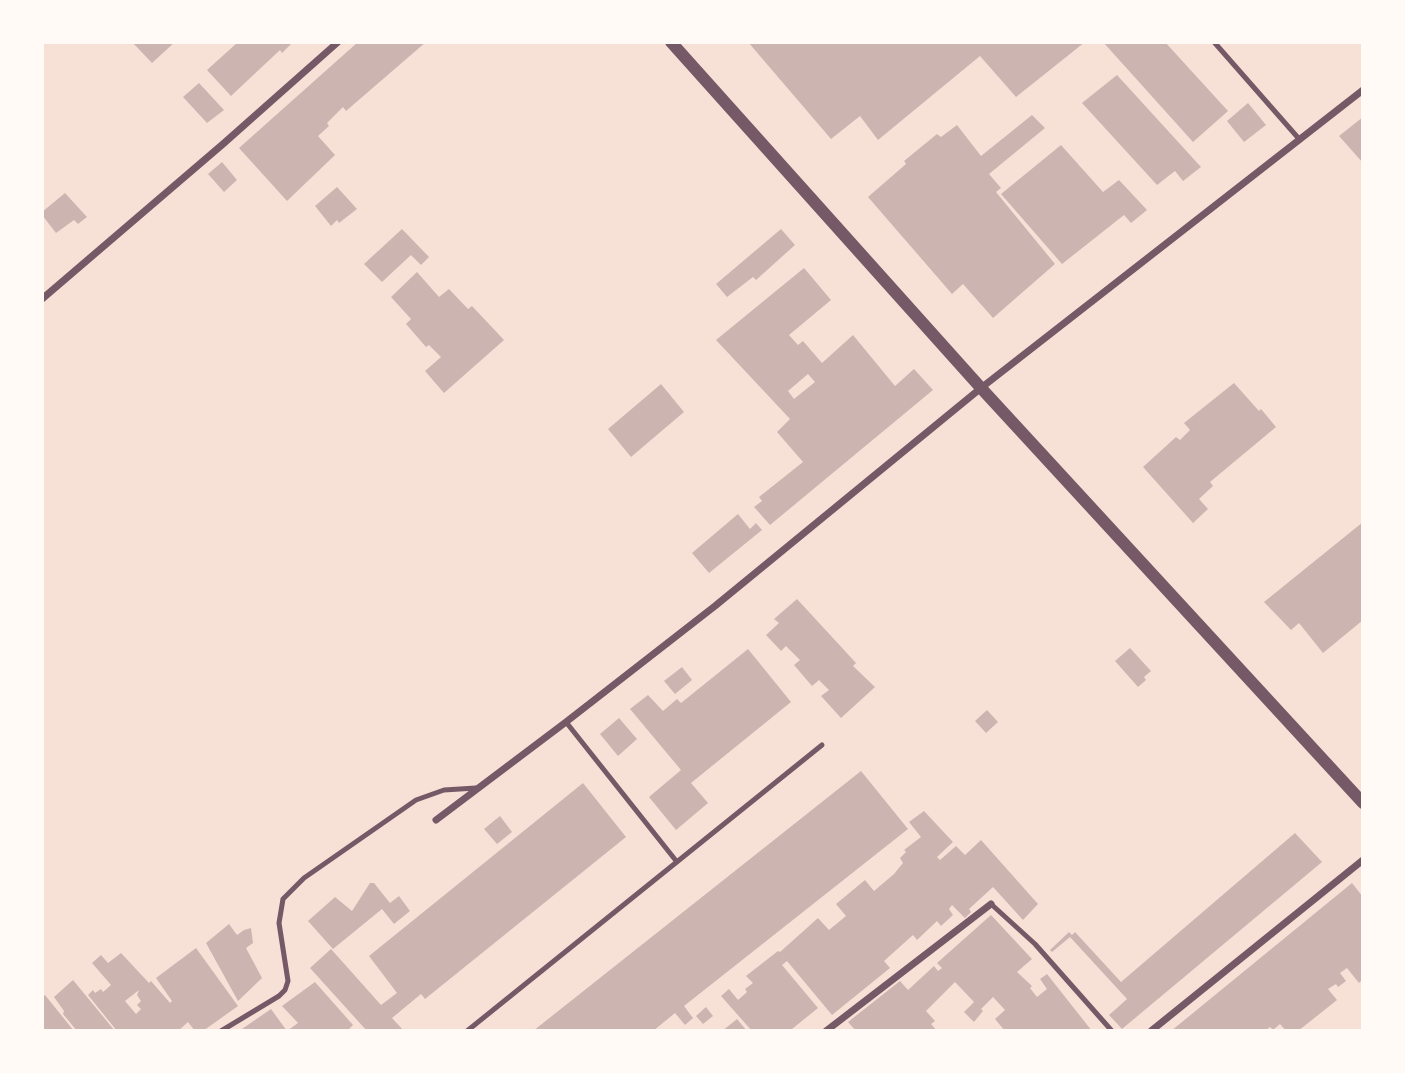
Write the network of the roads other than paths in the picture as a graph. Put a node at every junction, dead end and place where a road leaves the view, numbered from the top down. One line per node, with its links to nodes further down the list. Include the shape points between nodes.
1 (338, 42): 6 (street)
2 (671, 42): 7 (street)
3 (1214, 42): 5 (lane)
4 (1363, 90): 5 (street)
5 (1300, 140): 7 (street)
6 (42, 299)
7 (981, 388): 8 (street); 11 (street)
8 (566, 722): 10 (street); 14 (lane)
9 (822, 745): 14 (lane)
10 (476, 788): 12 (street); 16 (lane, via 444,790 416,800 304,878 284,899 279,923 288,981 285,990)
11 (1363, 803)
12 (436, 820)
13 (1363, 860): 20 (street)
14 (677, 862): 17 (lane)
15 (991, 904): 18 (street); 19 (lane, via 1035,944)
16 (221, 1031)
17 (467, 1031)
18 (826, 1031)
19 (1112, 1031)
20 (1151, 1031)

